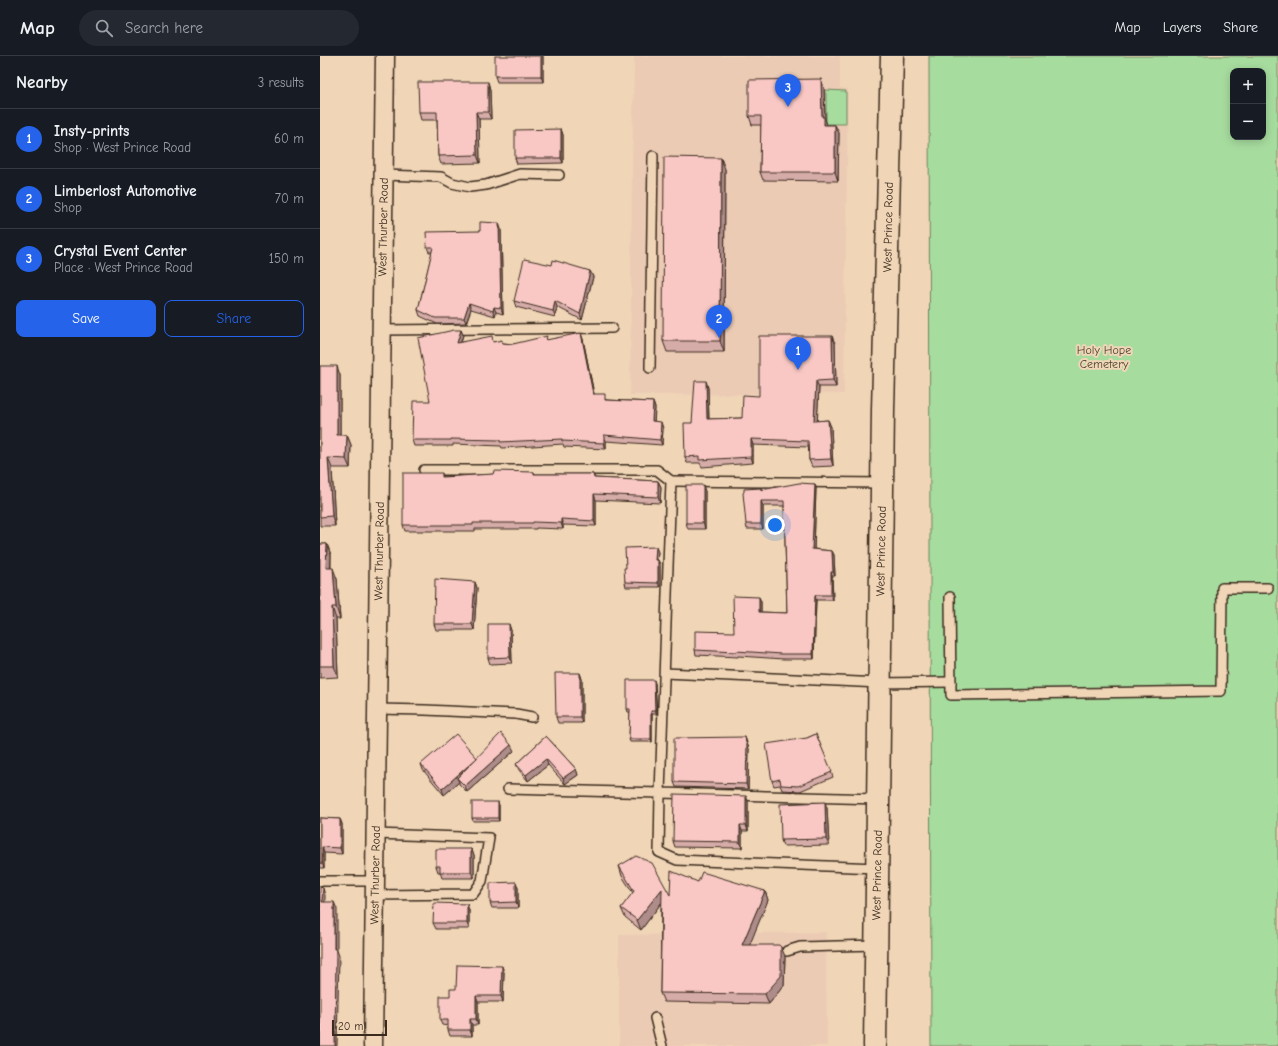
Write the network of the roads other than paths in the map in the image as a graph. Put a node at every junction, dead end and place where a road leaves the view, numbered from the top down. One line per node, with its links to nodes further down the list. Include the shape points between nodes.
1 (386, 56): 4 (street, West Thurber Road)
2 (892, 56): 11 (main road, West Prince Road)
3 (653, 156): 8 (lane)
4 (384, 175): 5 (lane, via 441,177 452,184 470,187 486,185 520,174); 7 (street, West Thurber Road)
5 (559, 175)
6 (612, 328): 7 (lane)
7 (382, 330): 17 (street, West Thurber Road)
8 (650, 368)
9 (424, 470): 10 (lane, via 657,470)
10 (671, 481): 11 (lane); 14 (lane)
11 (882, 483): 16 (main road, West Prince Road)
12 (1268, 588): 15 (lane, via 1222,588 1222,690 951,695)
13 (950, 596): 15 (lane)
14 (664, 673): 16 (lane); 20 (lane)
15 (951, 682): 16 (lane)
16 (880, 683): 21 (main road, West Prince Road)
17 (377, 709): 18 (lane, via 516,714); 22 (street, West Thurber Road)
18 (532, 717)
19 (508, 789): 20 (lane)
20 (660, 793): 21 (lane); 23 (lane, via 659,852 677,860)
21 (878, 799): 23 (main road, West Prince Road)
22 (376, 834): 25 (street, West Thurber Road); 25 (lane, via 489,838 482,881 473,894)
23 (877, 868): 26 (main road, West Prince Road)
24 (320, 881): 25 (lane)
25 (375, 888): 29 (street, West Thurber Road)
26 (876, 946): 27 (lane, via 800,947); 31 (main road, West Prince Road)
27 (787, 951)
28 (655, 1018): 30 (lane)
29 (373, 1046)
30 (662, 1046)
31 (875, 1046)

